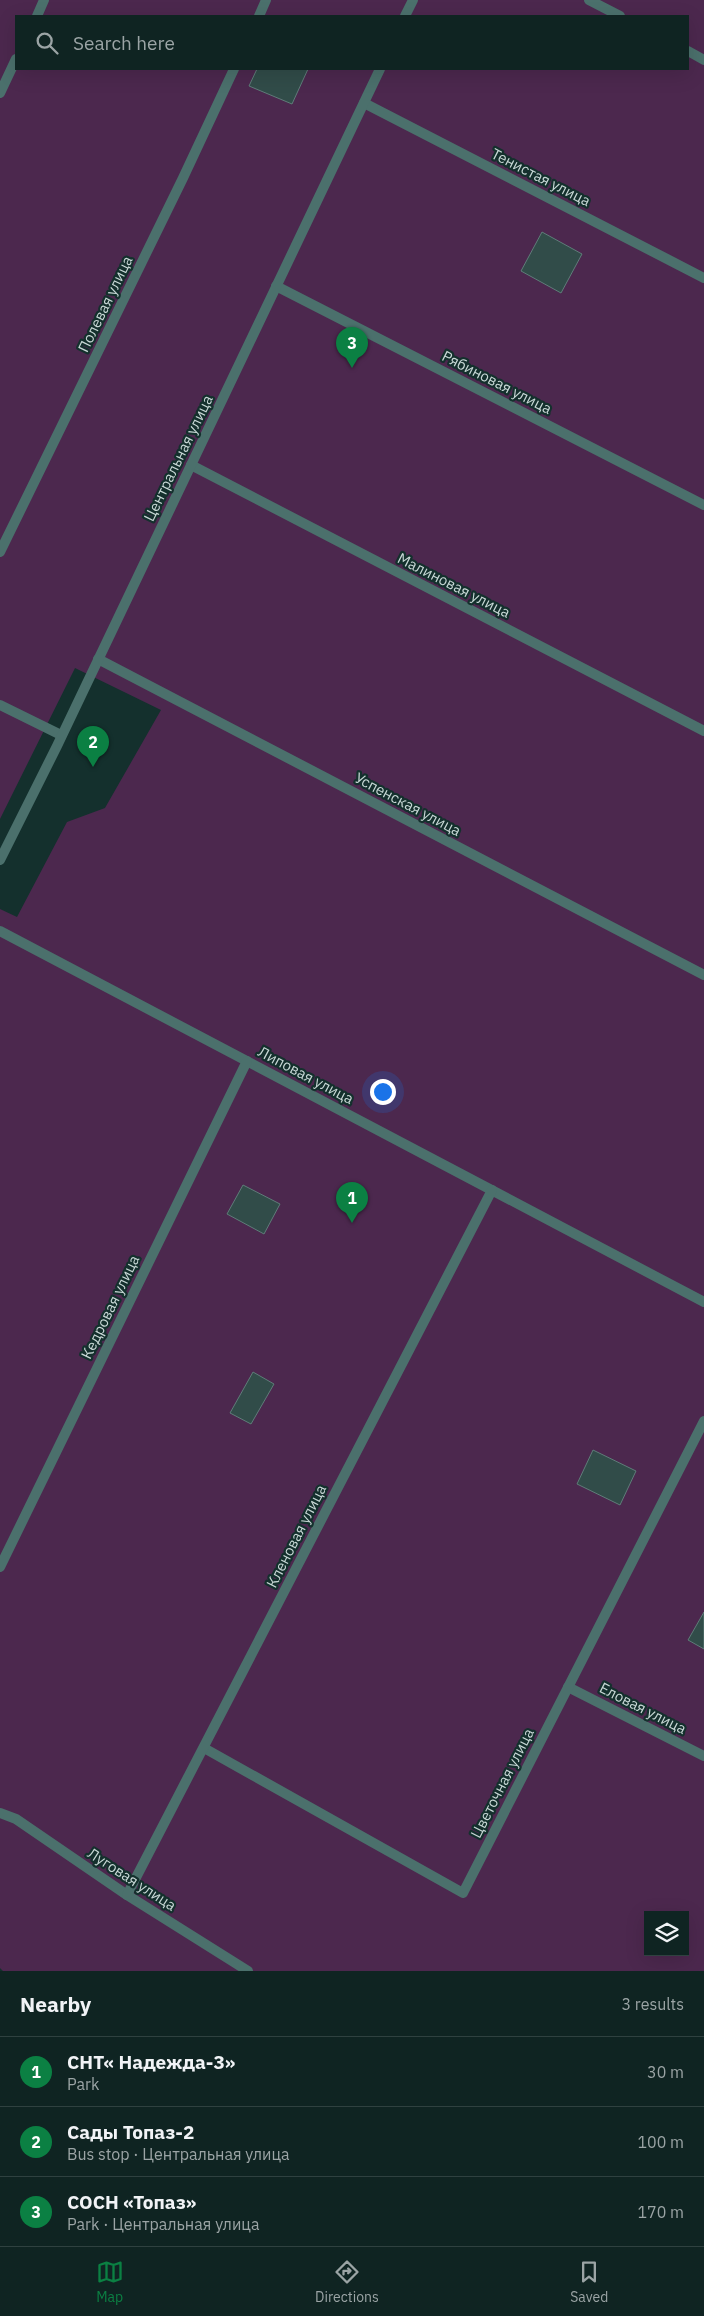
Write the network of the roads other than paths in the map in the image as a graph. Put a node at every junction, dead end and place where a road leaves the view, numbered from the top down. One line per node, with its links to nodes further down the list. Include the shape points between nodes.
1 (44, 0): 5 (street)
2 (266, 0): 6 (street)
3 (413, 0): 7 (street)
4 (589, 0): 8 (street)
5 (37, 15)
6 (259, 15)
7 (406, 15)
8 (618, 15)
9 (689, 52): 10 (street)
10 (704, 60)
11 (15, 61): 14 (street)
12 (234, 70): 20 (street, Полевая улица)
13 (380, 70): 15 (street, Центральная улица)
14 (0, 93)
15 (364, 103): 16 (street, Тенистая улица); 17 (street, Центральная улица)
16 (704, 278)
17 (276, 286): 18 (street, Центральная улица); 19 (street, Рябиновая улица)
18 (191, 465): 21 (street, Центральная улица); 23 (street, Малиновая улица)
19 (704, 505)
20 (0, 552)
21 (98, 659): 24 (street, Центральная улица); 27 (street, Успенская улица)
22 (0, 705): 24 (street)
23 (704, 731)
24 (62, 736): 25 (street, Центральная улица)
25 (0, 860)
26 (0, 931): 28 (street, Липовая улица)
27 (704, 976)
28 (248, 1062): 29 (street, Липовая улица); 32 (street, Кедровая улица)
29 (492, 1190): 30 (street, Липовая улица); 34 (street, Кленовая улица)
30 (704, 1302)
31 (704, 1421): 33 (street, Цветочная улица)
32 (0, 1567)
33 (568, 1687): 34 (street, Цветочная улица, via 462,1894); 35 (street, Еловая улица)
34 (204, 1748): 37 (street, Кленовая улица)
35 (704, 1756)
36 (0, 1812): 37 (street, Луговая улица, via 16,1819)
37 (127, 1895): 38 (street, Луговая улица)
38 (248, 1971)

